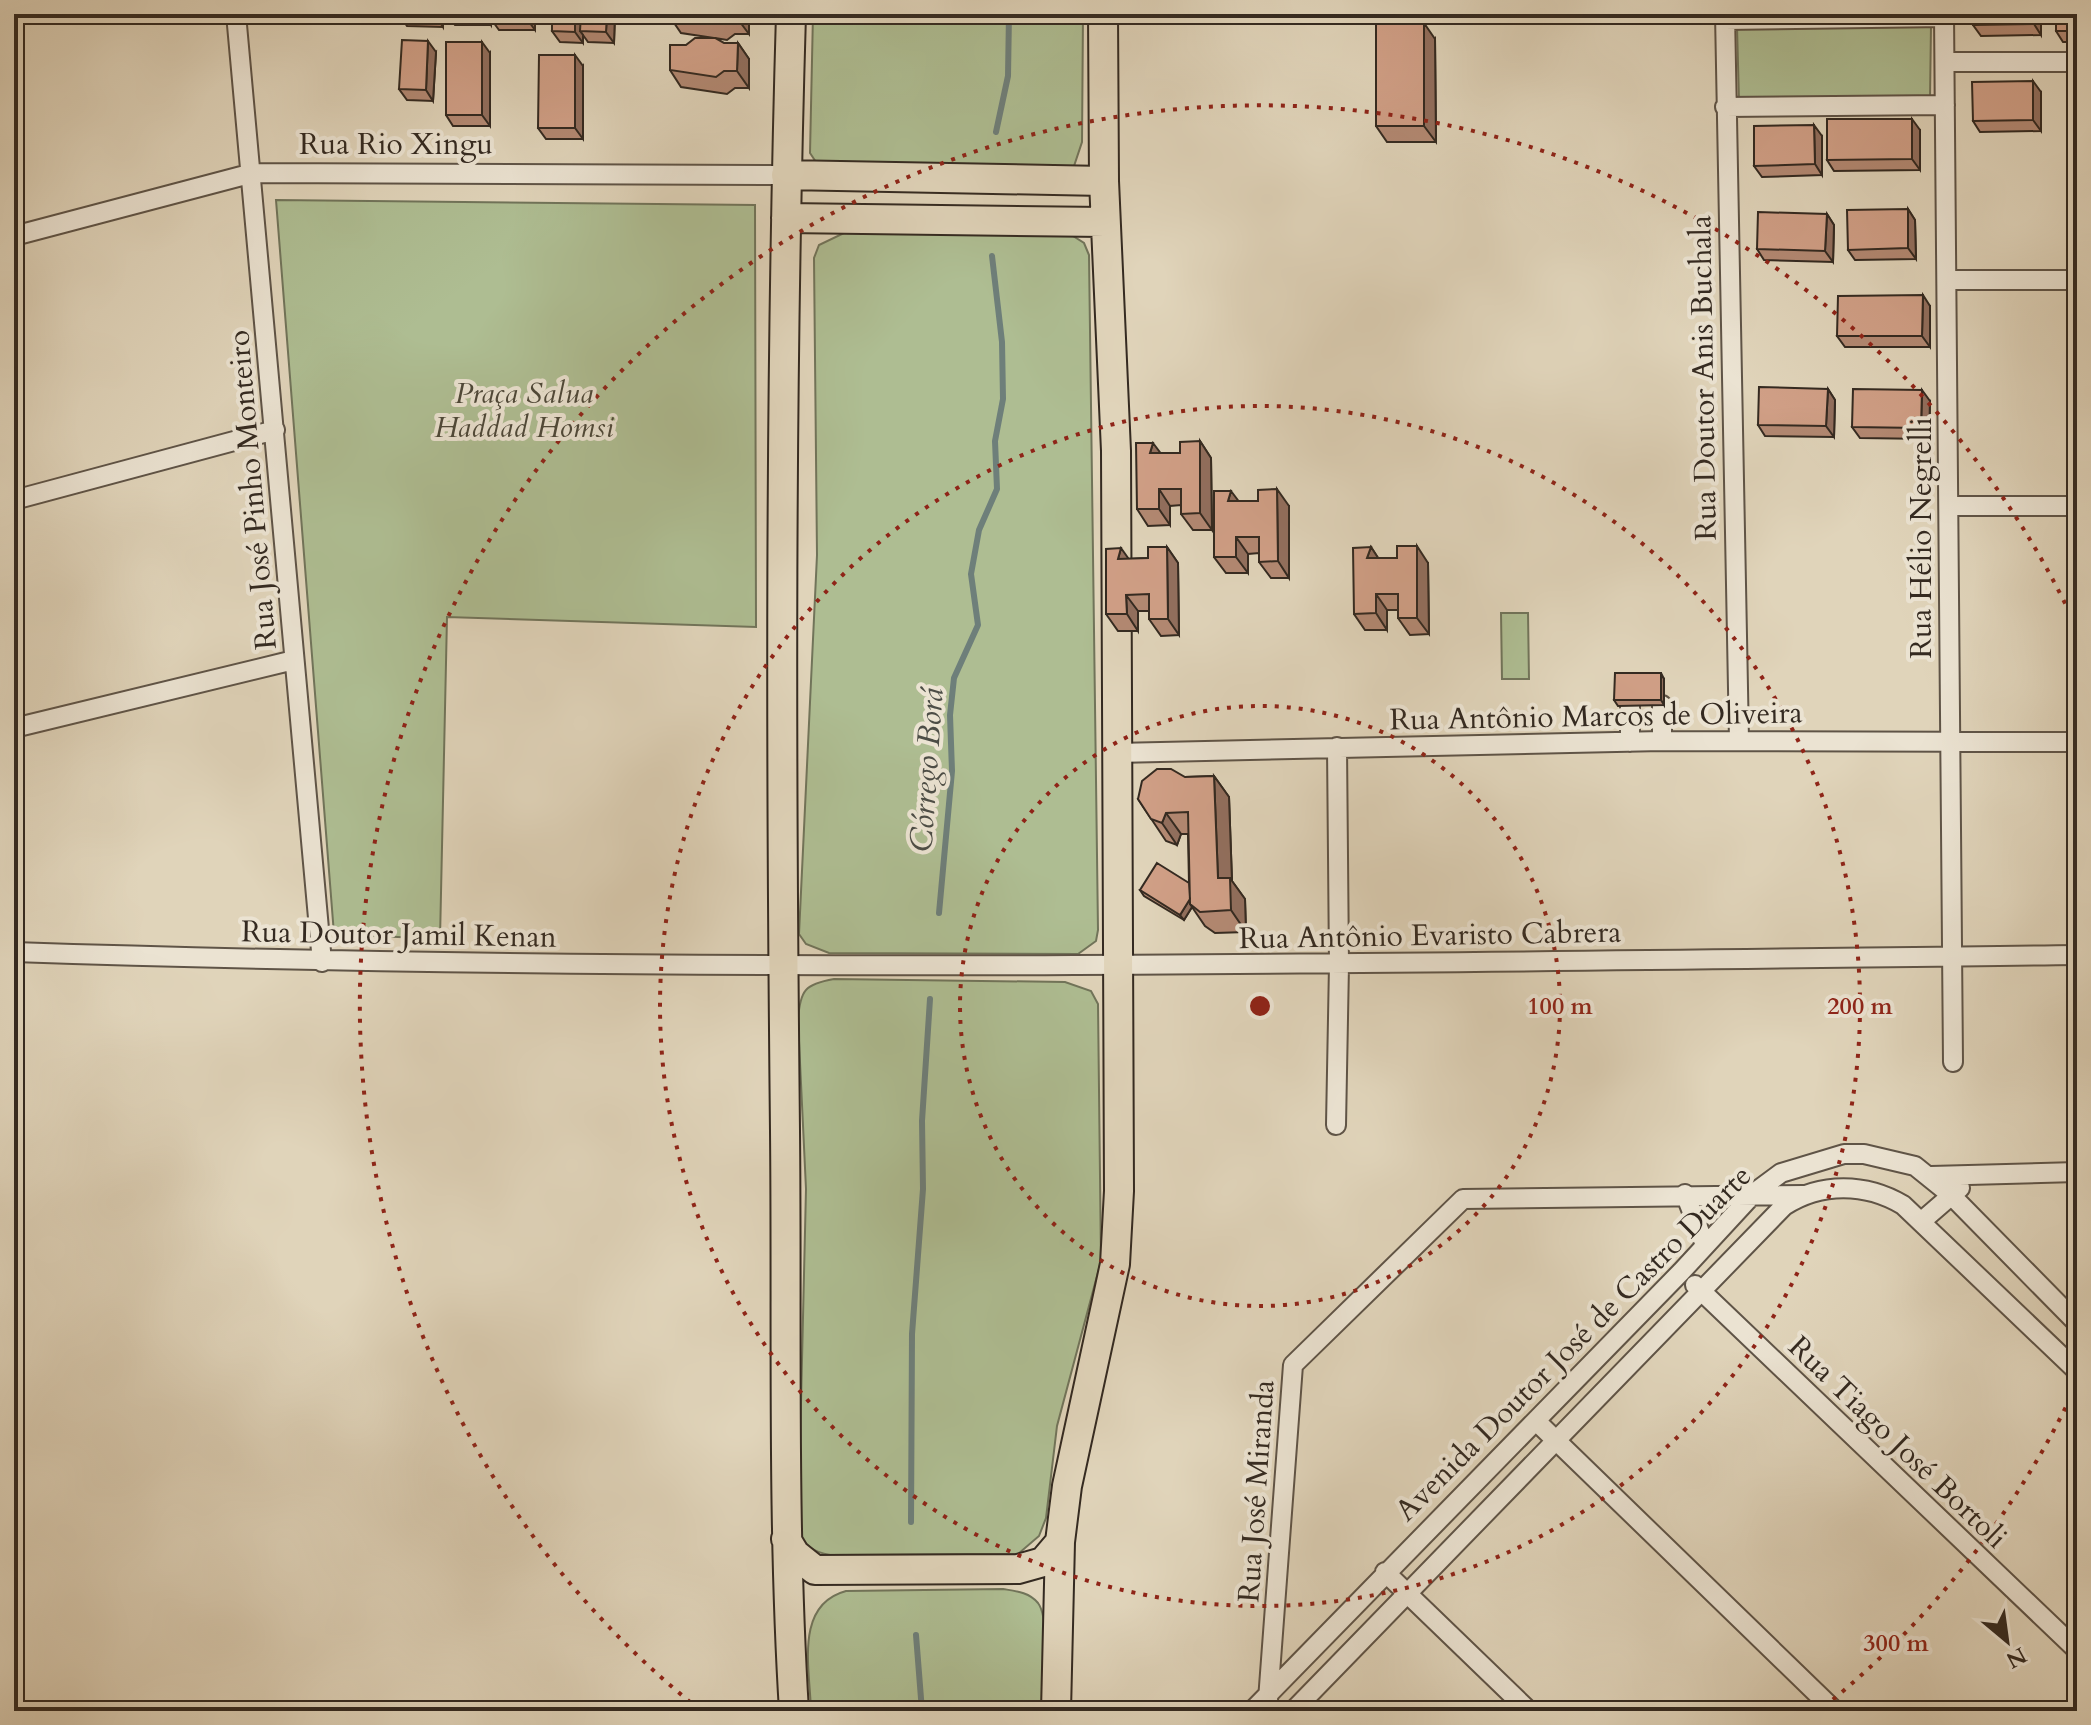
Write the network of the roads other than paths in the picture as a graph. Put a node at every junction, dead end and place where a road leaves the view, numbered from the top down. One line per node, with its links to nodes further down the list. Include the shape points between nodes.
1 (236, 14): 10 (street, Rua José Pinho Monteiro)
2 (791, 14): 11 (main road)
3 (1103, 14): 12 (main road)
4 (1944, 16): 5 (street); 6 (street, Rua Hélio Negrelli)
5 (1725, 17): 9 (street, Rua Doutor Anis Buchala)
6 (1945, 62): 7 (street); 8 (street, Rua Hélio Negrelli)
7 (2077, 62)
8 (1945, 105): 9 (street); 16 (street, Rua Hélio Negrelli)
9 (1725, 107): 26 (street, Rua Doutor Anis Buchala)
10 (253, 173): 11 (street, Rua Rio Xingu); 15 (street, Rua Rio Xingu); 18 (street, Rua José Pinho Monteiro)
11 (786, 175): 12 (main road); 13 (main road)
12 (1104, 181): 14 (main road)
13 (786, 218): 14 (main road); 38 (main road)
14 (1105, 222): 32 (main road, via 1116,451)
15 (14, 236)
16 (1947, 280): 17 (street); 20 (street, Rua Hélio Negrelli)
17 (2077, 280)
18 (275, 430): 19 (street); 22 (street, Rua José Pinho Monteiro)
19 (14, 500)
20 (1949, 506): 21 (street); 30 (street, Rua Hélio Negrelli)
21 (2077, 506)
22 (294, 660): 25 (street); 36 (street, Rua José Pinho Monteiro)
23 (1630, 705): 28 (street)
24 (1662, 705): 27 (street)
25 (14, 728)
26 (1739, 740): 27 (street, Rua Antônio Marcos de Oliveira); 30 (street, Rua Antônio Marcos de Oliveira)
27 (1662, 741): 28 (street, Rua Antônio Marcos de Oliveira)
28 (1630, 742): 31 (street, Rua Antônio Marcos de Oliveira)
29 (2077, 742): 30 (street, Rua Antônio Marcos de Oliveira)
30 (1950, 744): 35 (street, Rua Hélio Negrelli)
31 (1337, 747): 32 (street, Rua Antônio Marcos de Oliveira); 37 (street)
32 (1116, 753): 39 (main road)
33 (14, 952): 36 (street, Rua Doutor Jamil Kenan)
34 (2077, 955): 35 (street, Rua Antônio Evaristo Cabrera)
35 (1952, 956): 37 (street, Rua Antônio Evaristo Cabrera); 40 (street, Rua Hélio Negrelli)
36 (322, 962): 38 (street, Rua Doutor Jamil Kenan)
37 (1339, 965): 39 (street, Rua Antônio Evaristo Cabrera); 41 (street)
38 (784, 966): 39 (street, Rua Antônio Evaristo Cabrera); 57 (main road)
39 (1117, 966): 58 (main road, via 1115,1264 1067,1486)
40 (1953, 1062)
41 (1336, 1125)
42 (2077, 1172): 44 (street)
43 (1931, 1176): 44 (street); 45 (street, Avenida Doutor José de Castro Duarte, via 1882,1157 1844,1154 1798,1166); 48 (street, Avenida Doutor José de Castro Duarte)
44 (1975, 1176): 48 (street)
45 (1754, 1193): 46 (street, Rua José Miranda); 47 (street, Rua José Miranda); 50 (street, Avenida Doutor José de Castro Duarte)
46 (1685, 1194): 50 (street); 66 (street, Rua José Miranda, via 1463,1199 1293,1365)
47 (1806, 1195): 49 (street, Avenida Doutor José de Castro Duarte, via 1847,1187 1872,1191); 52 (street, Avenida Doutor José de Castro Duarte, via 1784,1206)
48 (1951, 1195): 49 (street); 53 (street, Avenida Doutor José de Castro Duarte)
49 (1923, 1220): 54 (street, Avenida Doutor José de Castro Duarte)
50 (1705, 1245): 51 (street, Avenida Doutor José de Castro Duarte)
51 (1681, 1272): 52 (street, Rua Tiago José Bortoli); 55 (street, Avenida Doutor José de Castro Duarte)
52 (1702, 1291): 56 (street, Avenida Doutor José de Castro Duarte); 65 (street, Rua Tiago José Bortoli)
53 (2077, 1323)
54 (2077, 1371)
55 (1536, 1421): 56 (street); 61 (street, Avenida Doutor José de Castro Duarte)
56 (1557, 1440): 62 (street, Avenida Doutor José de Castro Duarte); 72 (street)
57 (786, 1539): 60 (main road); 63 (main road)
58 (1060, 1542): 59 (main road, via 1043,1562); 64 (main road)
59 (1018, 1569): 60 (main road); 64 (main road, via 1041,1582)
60 (815, 1570): 63 (main road)
61 (1385, 1572): 62 (street); 66 (street, Avenida Doutor José de Castro Duarte)
62 (1407, 1593): 70 (street, Avenida Doutor José de Castro Duarte); 71 (street)
63 (787, 1601): 67 (main road)
64 (1057, 1604): 68 (main road)
65 (2077, 1650)
66 (1267, 1703): 69 (street, Avenida Doutor José de Castro Duarte)
67 (794, 1711)
68 (1056, 1711)
69 (1252, 1711)
70 (1293, 1711)
71 (1529, 1711)
72 (1835, 1711)

